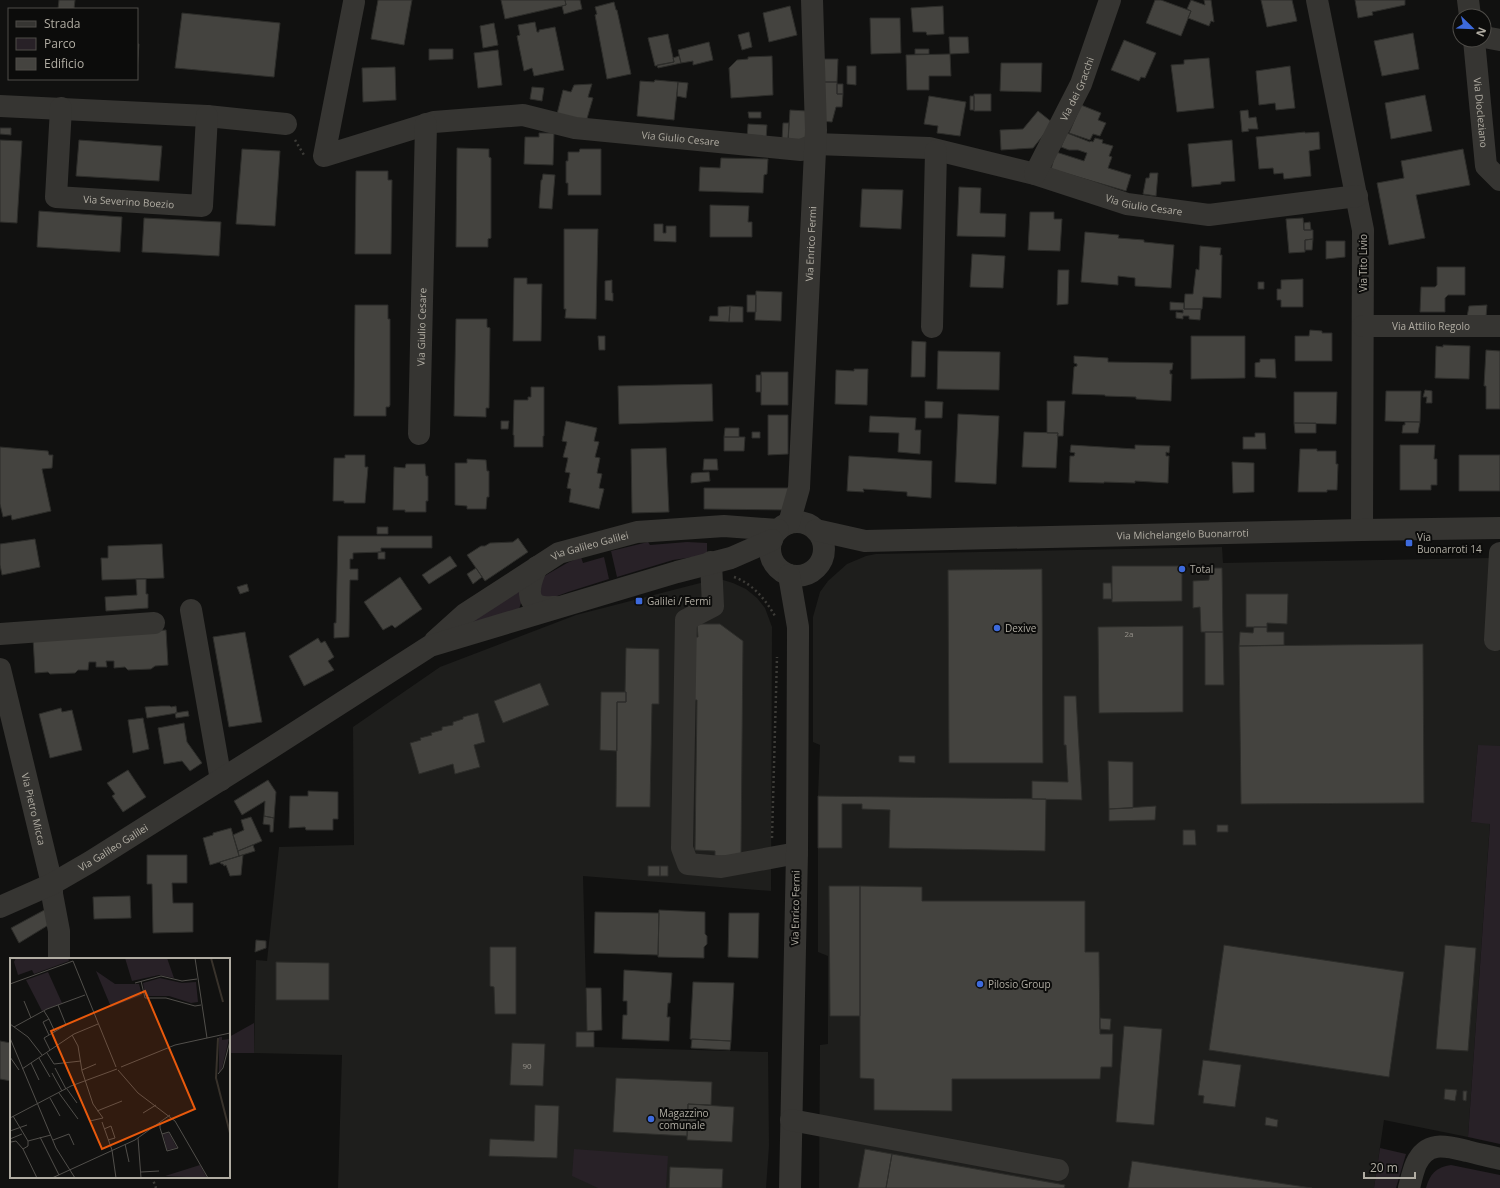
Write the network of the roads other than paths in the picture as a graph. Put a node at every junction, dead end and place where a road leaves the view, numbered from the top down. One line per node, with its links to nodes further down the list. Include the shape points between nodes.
1 (812, 0): 11 (street, Via Enrico Fermi)
2 (1110, 0): 13 (street, Via dei Gracchi, via 1081,84)
3 (1317, 0): 15 (street, Via Tito Livio)
4 (354, 2): 10 (street, Via Giulio Cesare, via 324,156)
5 (1475, 48): 14 (street, Via Diocleziano, via 1486,166)
6 (0, 106): 7 (street)
7 (61, 108): 8 (street); 8 (street, Via Severino Boezio, via 56,197 202,206)
8 (207, 116): 9 (street)
9 (286, 124)
10 (426, 124): 11 (street, Via Giulio Cesare, via 523,116 575,128 801,150); 19 (street, Via Giulio Cesare)
11 (815, 144): 12 (street, Via Giulio Cesare, via 929,148); 20 (street, Via Enrico Fermi)
12 (936, 151): 13 (street, Via Giulio Cesare); 18 (street)
13 (1035, 174): 15 (street, Via Giulio Cesare, via 1127,204 1209,215)
14 (1500, 180)
15 (1357, 196): 16 (street, Via Tito Livio, via 1363,230)
16 (1363, 326): 17 (street, Via Attilio Regolo); 23 (street, Via Tito Livio)
17 (1500, 326)
18 (932, 328)
19 (418, 434)
20 (799, 488): 21 (street, Via Enrico Fermi); 24 (street, Via Enrico Fermi)
21 (814, 528): 24 (street, via 800,522); 25 (street, Via Michelangelo Buonarroti); 28 (street, via 824,544)
22 (1500, 528): 23 (street, Via Michelangelo Buonarroti)
23 (1362, 530): 25 (street, Via Michelangelo Buonarroti)
24 (780, 531): 27 (street, Via Galileo Galilei); 29 (street, Via Galileo Galilei, via 724,526 637,532 559,553); 30 (street, via 771,554)
25 (865, 541): 28 (street, Via Michelangelo Buonarroti)
26 (1500, 553): 36 (street)
27 (721, 560): 30 (street, Via Galileo Galilei); 31 (street, Via Galileo Galilei); 42 (street, via 713,606 686,620 682,848 688,864 721,867)
28 (818, 566): 30 (street, via 801,576); 34 (street, Via Enrico Fermi)
29 (537, 567): 31 (street, via 532,577 531,598 536,604); 37 (street, Via Galileo Galilei, via 465,614)
30 (783, 571): 34 (street, Via Enrico Fermi)
31 (556, 608): 37 (street, Via Galileo Galilei)
32 (191, 610): 41 (street)
33 (154, 623): 35 (street)
34 (798, 627): 42 (street, Via Enrico Fermi)
35 (0, 634)
36 (1495, 640)
37 (430, 646): 41 (street, Via Galileo Galilei)
38 (0, 669): 39 (street, Via Pietro Micca)
39 (4, 708): 40 (street, Via Pietro Micca)
40 (8, 735): 43 (street, Via Pietro Micca)
41 (221, 780): 43 (street, Via Galileo Galilei)
42 (797, 853): 46 (street, Via Enrico Fermi)
43 (52, 884): 44 (street, Via Galileo Galilei); 45 (street, Via Pietro Micca)
44 (0, 907)
45 (60, 958)
46 (791, 1120): 48 (street); 49 (street, Via Enrico Fermi)
47 (1500, 1159): 50 (street, via 1445,1146 1428,1149 1416,1164)
48 (1058, 1170)
49 (790, 1188)
50 (1409, 1188)

